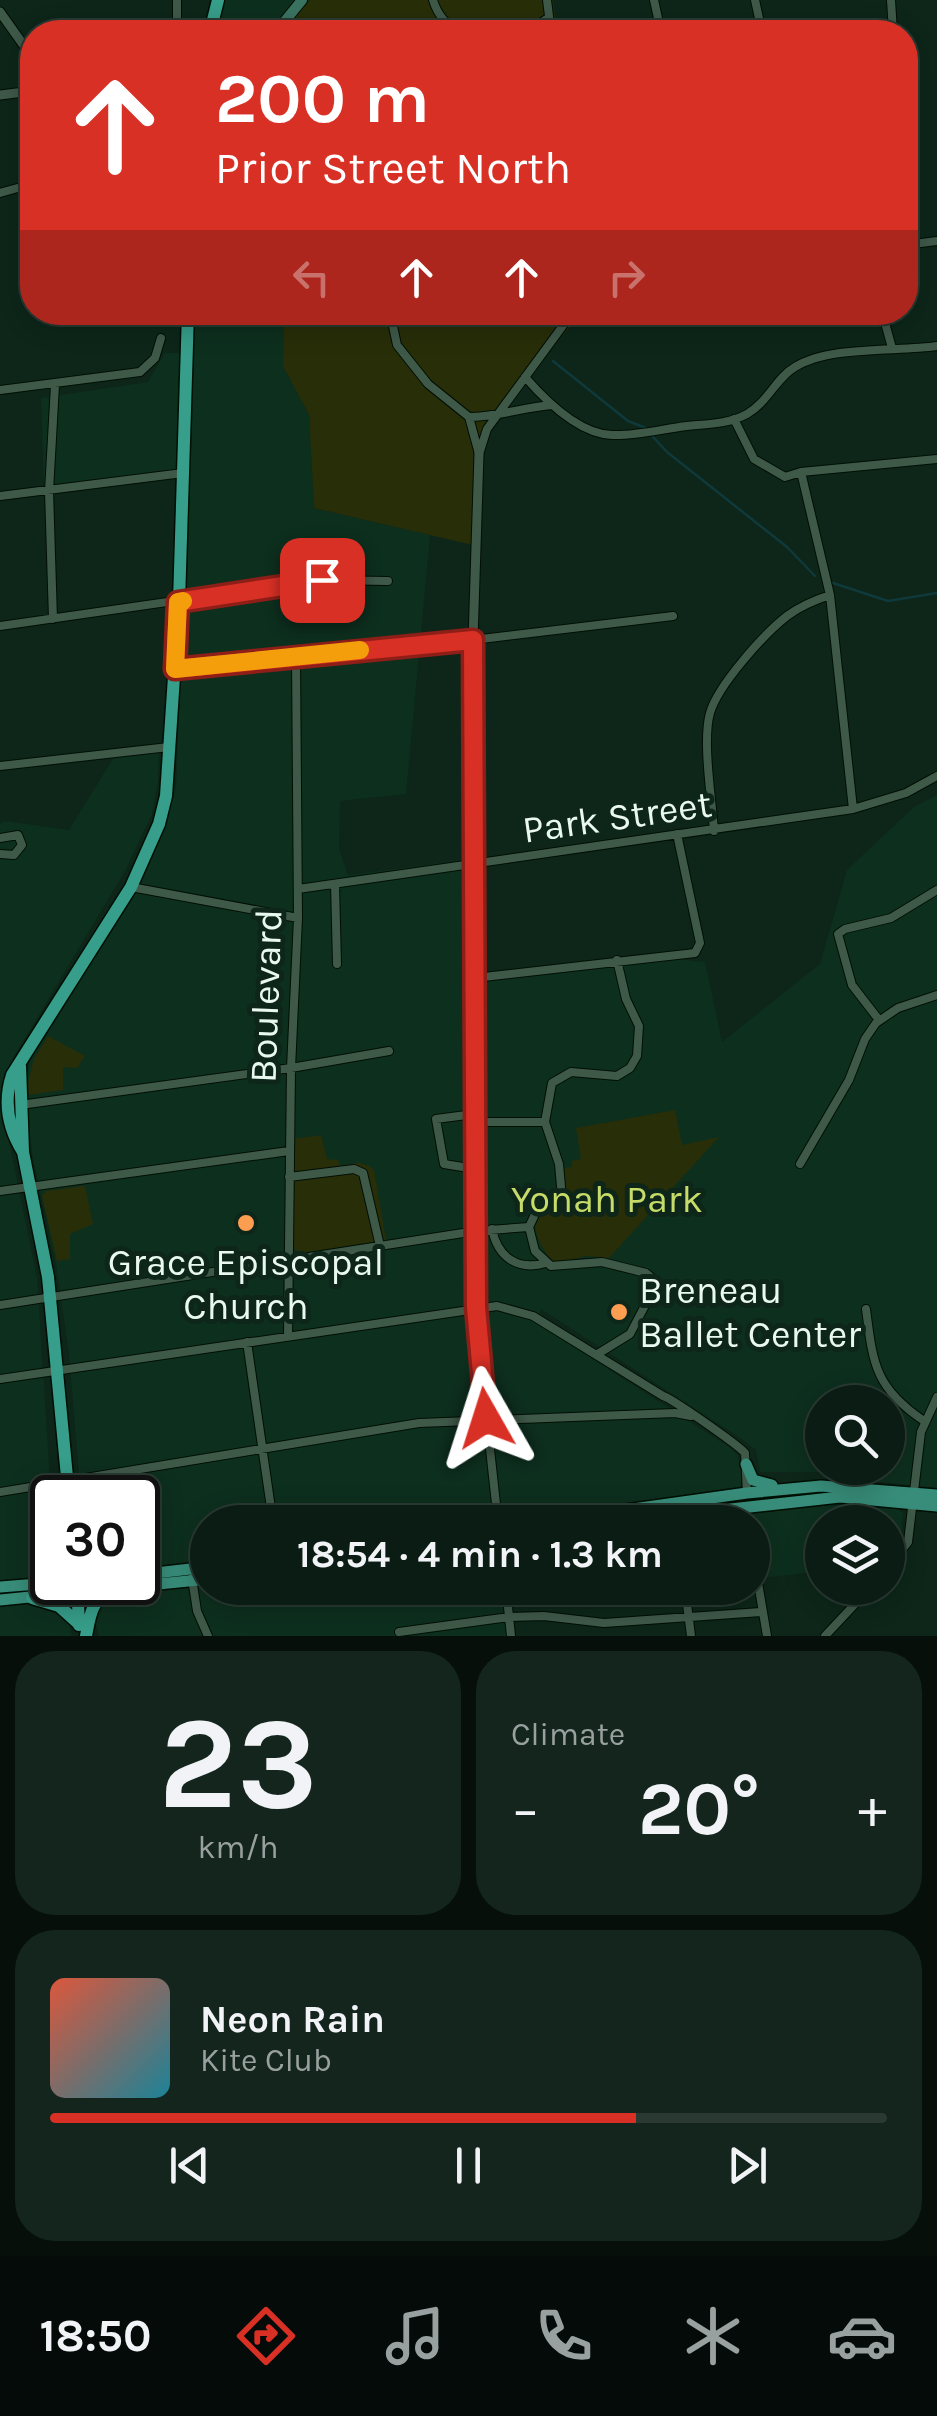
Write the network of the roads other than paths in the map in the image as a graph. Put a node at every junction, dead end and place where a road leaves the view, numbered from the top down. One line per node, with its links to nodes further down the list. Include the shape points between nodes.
1 (302, 0): 5 (main road)
2 (547, 0): 4 (street)
3 (0, 12): 7 (street)
4 (548, 18): 6 (street)
5 (286, 20)
6 (545, 20)
7 (20, 40)
8 (188, 325): 24 (highway)
9 (392, 325): 20 (street, via 404,356)
10 (564, 325): 15 (street)
11 (886, 325): 14 (street)
12 (161, 338): 16 (street, via 155,358 140,372)
13 (937, 346): 14 (street)
14 (892, 348): 21 (street, via 794,367 762,404)
15 (525, 378): 18 (street); 19 (street)
16 (55, 385): 17 (street); 26 (street)
17 (0, 390)
18 (552, 405): 19 (street); 21 (street, via 607,436)
19 (499, 415): 20 (street); 22 (street)
20 (469, 417): 22 (street)
21 (734, 419): 25 (street, via 754,459 785,477)
22 (479, 454): 34 (street)
23 (937, 458): 25 (street)
24 (183, 472): 26 (street); 30 (highway)
25 (801, 472): 29 (street)
26 (49, 491): 27 (street); 32 (street)
27 (0, 496)
28 (388, 581): 30 (street, via 322,580)
29 (830, 595): 40 (street); 41 (street, via 788,615 760,641 710,713)
30 (178, 602): 32 (street); 36 (highway)
31 (673, 616): 34 (street)
32 (53, 619): 33 (street)
33 (0, 626)
34 (473, 640): 35 (street); 45 (street)
35 (296, 657): 36 (street); 48 (street, Boulevard)
36 (175, 669): 37 (highway)
37 (170, 746): 38 (street); 47 (highway, via 162,812)
38 (0, 766)
39 (937, 776): 40 (street, Park Street)
40 (853, 810): 41 (street, Park Street)
41 (714, 830): 42 (street, Park Street)
42 (677, 834): 45 (street, Park Street); 51 (street, via 700,943 696,953)
43 (0, 838): 44 (street, via 18,835 22,845 14,855)
44 (0, 854)
45 (474, 865): 46 (street, Park Street); 53 (street)
46 (334, 884): 48 (street, Park Street); 52 (street)
47 (131, 887): 50 (street); 57 (highway)
48 (298, 889): 50 (street, Boulevard)
49 (937, 890): 55 (street, via 890,918 838,934 852,984)
50 (298, 918): 58 (street, Boulevard)
51 (617, 960): 53 (street); 63 (street, via 640,1026 637,1056 617,1076 560,1077 547,1097)
52 (337, 964)
53 (475, 978): 62 (street)
54 (937, 995): 55 (street)
55 (879, 1020): 66 (street)
56 (389, 1051): 58 (street)
57 (20, 1066): 59 (street); 60 (highway); 61 (highway)
58 (290, 1068): 60 (street); 64 (street, Boulevard)
59 (0, 1080)
60 (20, 1105): 61 (highway); 65 (highway)
61 (4, 1113): 65 (highway)
62 (474, 1118): 63 (street); 67 (street); 67 (street, via 436,1119 444,1164)
63 (545, 1122): 71 (street, via 562,1198 541,1207)
64 (289, 1151): 68 (street, Boulevard); 69 (street)
65 (23, 1152): 69 (highway)
66 (800, 1164)
67 (475, 1169): 73 (street)
68 (289, 1178): 74 (street, via 363,1173); 75 (street, Boulevard)
69 (29, 1187): 70 (street); 77 (highway)
70 (0, 1191)
71 (528, 1226): 72 (street); 76 (street)
72 (492, 1229): 73 (street); 76 (street, via 516,1265)
73 (476, 1231): 74 (street); 79 (street)
74 (380, 1246): 75 (street)
75 (288, 1260): 77 (street); 81 (street, Boulevard)
76 (546, 1263): 83 (street, via 561,1268 602,1262 652,1278 625,1339)
77 (50, 1297): 78 (street); 84 (highway)
78 (0, 1305)
79 (476, 1307): 81 (street); 83 (street, via 522,1311); 90 (street)
80 (866, 1308): 91 (street, via 881,1382)
81 (288, 1336): 82 (street)
82 (247, 1342): 84 (street); 92 (street)
83 (596, 1354): 86 (street)
84 (58, 1371): 85 (street); 94 (highway)
85 (0, 1379)
86 (663, 1396): 88 (street); 89 (street)
87 (937, 1397): 91 (street)
88 (662, 1413): 89 (street); 90 (street)
89 (691, 1416): 93 (street, via 740,1446)
90 (486, 1418): 92 (street); 103 (street)
91 (924, 1420): 100 (street)
92 (263, 1448): 95 (street); 102 (street)
93 (746, 1464): 96 (main road, via 758,1484); 101 (street)
94 (68, 1475)
95 (98, 1475)
96 (821, 1486): 100 (main road); 101 (main road)
97 (30, 1487): 98 (street)
98 (0, 1492)
99 (937, 1495): 100 (main road)
100 (915, 1498): 101 (main road); 106 (main road); 107 (street)
101 (748, 1499): 104 (main road); 105 (main road)
102 (271, 1505)
103 (496, 1505)
104 (694, 1505)
105 (713, 1505)
106 (937, 1506)
107 (905, 1546)
108 (160, 1575): 109 (main road)
109 (190, 1575)
110 (190, 1575): 111 (main road)
111 (160, 1581)
112 (30, 1583): 113 (main road)
113 (0, 1587)
114 (30, 1598): 115 (main road)
115 (0, 1600)
116 (56, 1605): 128 (highway)
117 (80, 1605): 128 (highway)
118 (94, 1605): 128 (highway)
119 (196, 1605): 130 (street)
120 (508, 1605): 125 (street)
121 (686, 1605): 126 (street)
122 (760, 1605): 124 (street)
123 (854, 1605): 135 (street)
124 (761, 1612): 126 (street); 134 (street)
125 (509, 1617): 127 (street); 129 (street); 131 (street)
126 (688, 1618): 127 (street); 133 (street)
127 (604, 1623): 132 (street)
128 (82, 1632)
129 (398, 1632)
130 (208, 1636)
131 (511, 1636)
132 (604, 1636)
133 (691, 1636)
134 (767, 1636)
135 (825, 1636)

